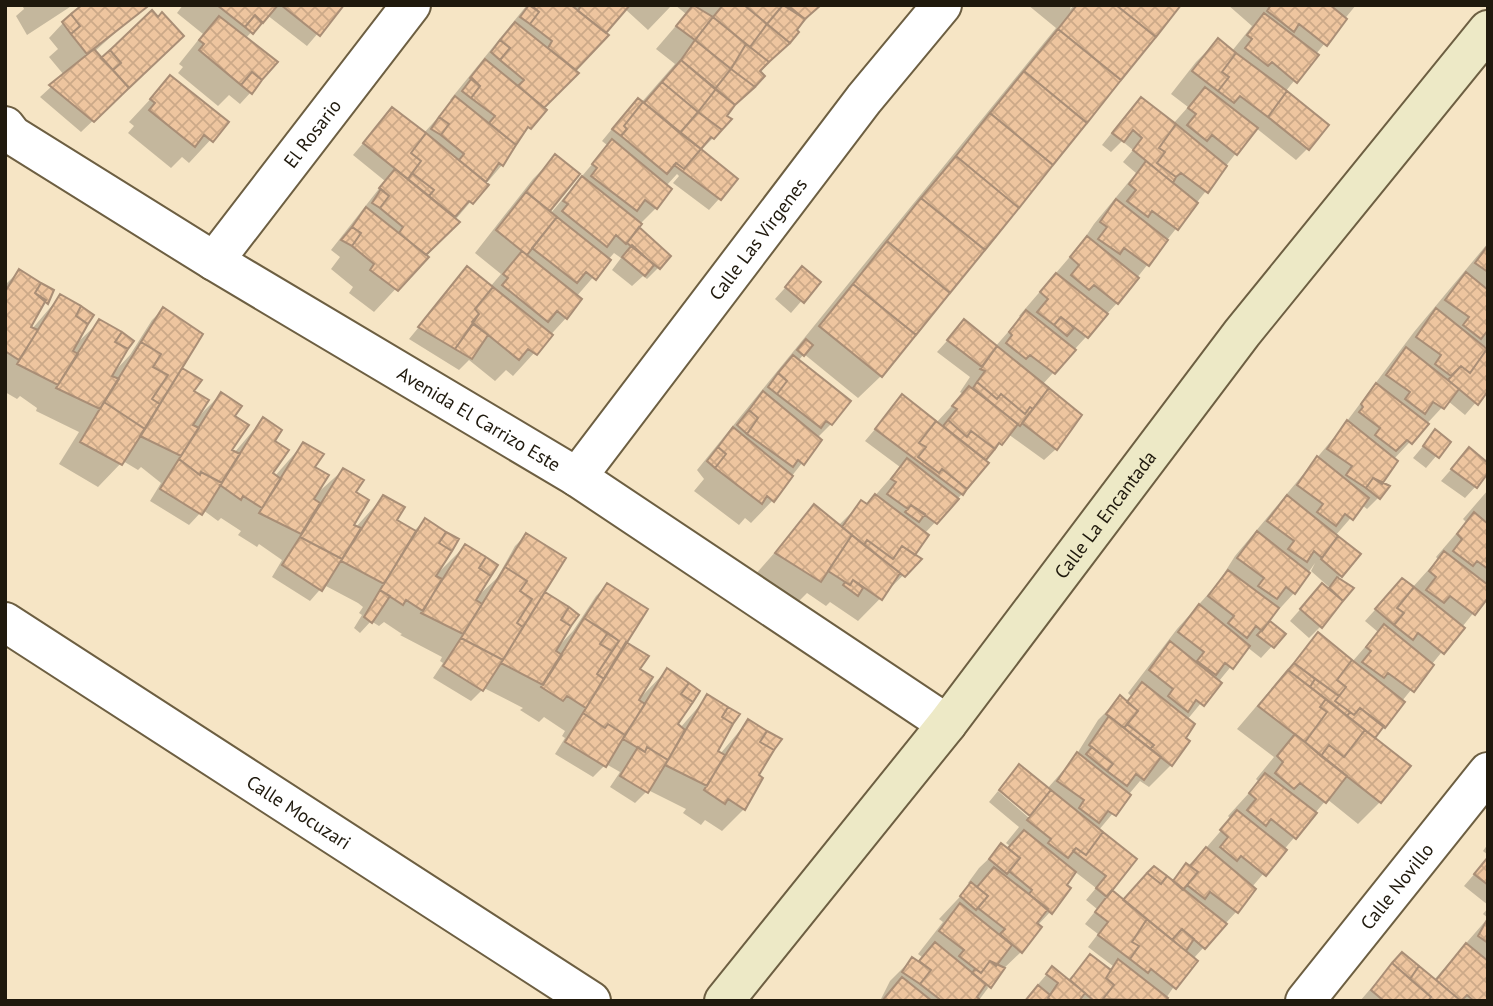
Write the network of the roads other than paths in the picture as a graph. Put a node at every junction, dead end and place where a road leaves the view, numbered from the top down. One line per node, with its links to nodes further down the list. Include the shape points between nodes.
1 (411, 5): 5 (street, El Rosario)
2 (943, 5): 6 (street, Calle Las Virgenes, via 864,99)
3 (1488, 30): 8 (street, Calle La Encantada, via 1242,333)
4 (5, 127): 5 (street, Avenida El Carrizo Este)
5 (214, 261): 6 (street, Avenida El Carrizo Este)
6 (577, 477): 8 (street, Avenida El Carrizo Este)
7 (5, 622): 10 (street, Calle Mocuzari)
8 (947, 724): 11 (street, Calle La Encantada)
9 (1488, 772): 12 (street, Calle Novillo)
10 (591, 1001)
11 (724, 1001)
12 (1305, 1001)

